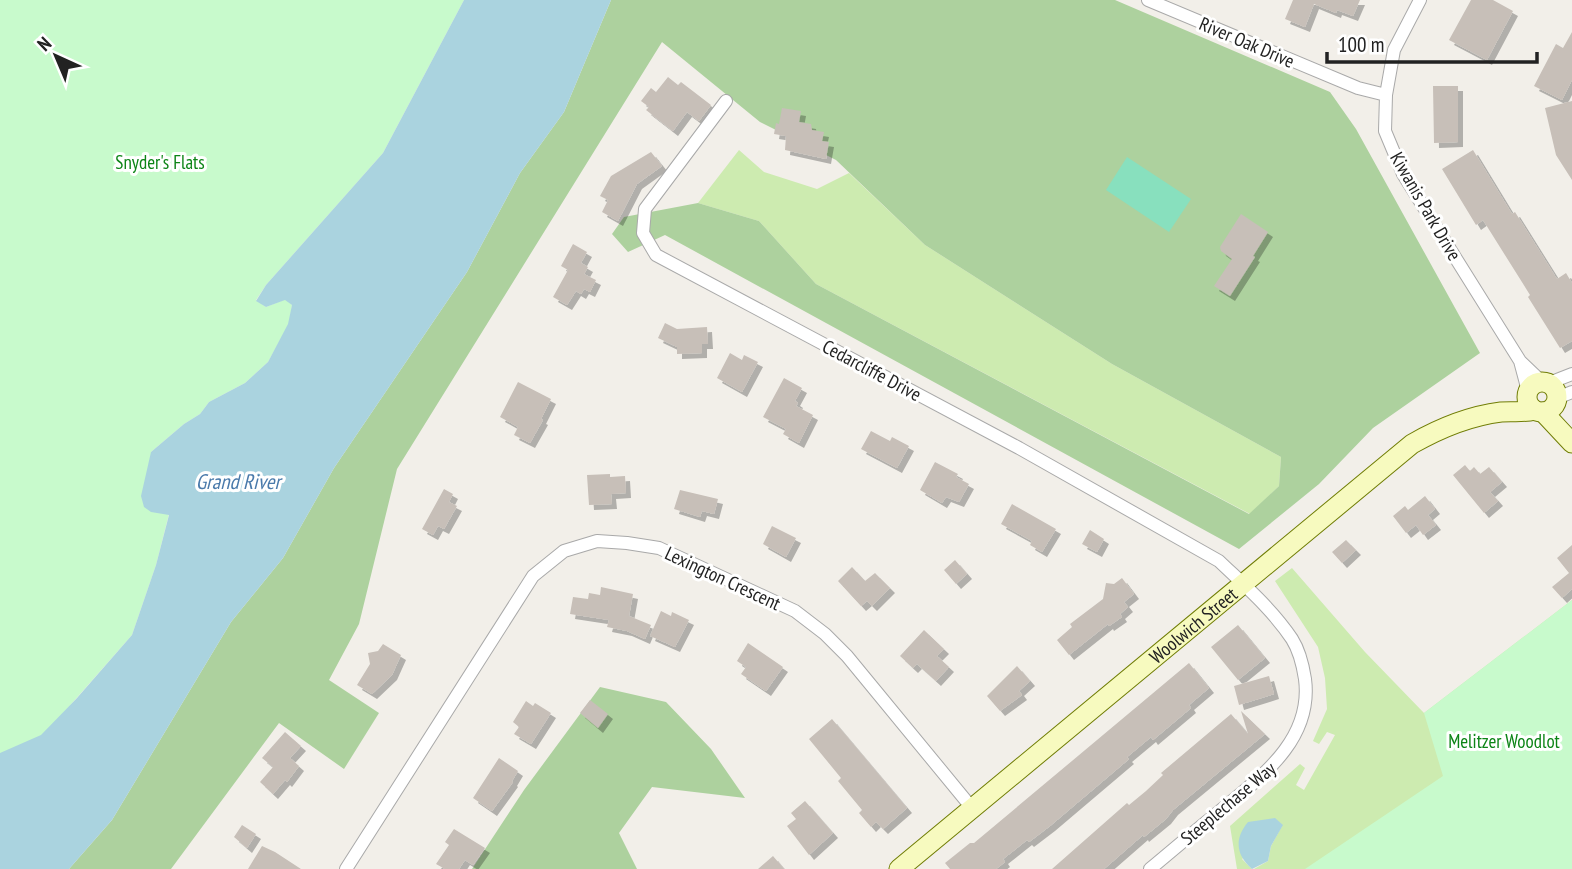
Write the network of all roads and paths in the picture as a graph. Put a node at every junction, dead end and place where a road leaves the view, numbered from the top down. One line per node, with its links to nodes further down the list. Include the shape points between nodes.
1 (1147, 0): 3 (street, River Oak Drive, via 1358,88)
2 (1420, 0): 3 (street, Kiwanis Park Drive, via 1394,50)
3 (1386, 95): 6 (street, Kiwanis Park Drive, via 1385,131 1403,174)
4 (726, 101): 8 (street, Cedarcliffe Drive, via 645,209 643,233 656,255 1019,448 1219,561)
5 (1572, 374): 6 (street)
6 (1545, 396): 7 (street); 8 (street, Woolwich Street, via 1459,422 1412,444)
7 (1572, 440)
8 (1243, 583): 9 (street, Woolwich Street); 12 (street, Steeplechase Way, via 1293,640 1306,692 1301,719 1291,743 1267,773)
9 (972, 808): 10 (street, Lexington Crescent, via 846,656 795,611 659,548 597,541 564,551 533,576); 11 (street, Woolwich Street)
10 (346, 869)
11 (899, 869)
12 (1150, 869)

